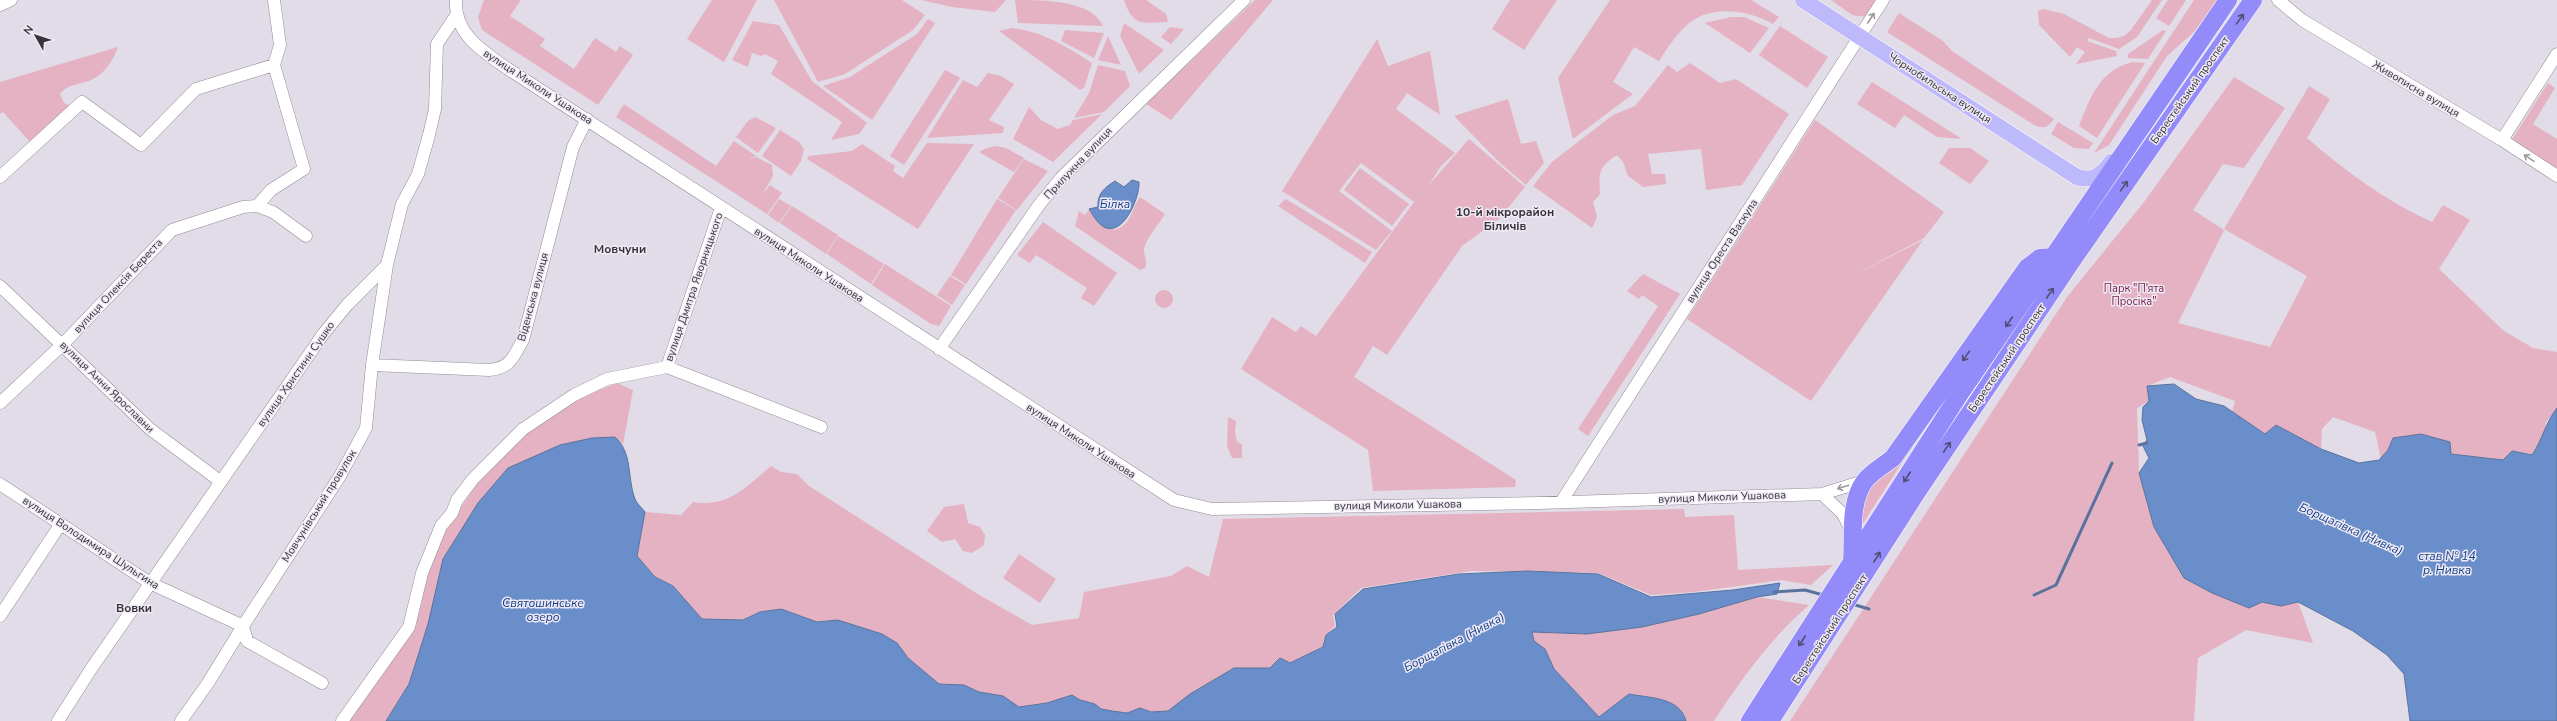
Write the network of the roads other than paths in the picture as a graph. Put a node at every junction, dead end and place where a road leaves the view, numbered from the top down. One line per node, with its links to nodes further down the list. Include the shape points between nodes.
1 (10, 0): 10 (street)
2 (274, 0): 15 (street, via 280,45)
3 (456, 0): 11 (street)
4 (1244, 0): 29 (street, Прилужна вулиця, via 1061,178 1039,205)
5 (1803, 0): 12 (main road, Чорнобильська вулиця)
6 (1883, 0): 12 (street, вулиця Ореста Васкула, one-way to 6)
7 (2228, 0): 13 (highway, Берестейський проспект)
8 (2253, 0): 43 (highway, Берестейський проспект, one-way to 8, via 1915,495 2066,269)
9 (2278, 0): 17 (street, Живописна вулиця, via 2302,20)
10 (0, 5)
11 (457, 14): 16 (street, вулиця Миколи Ушакова, via 470,42); 26 (street, via 437,44 434,109 429,135 418,174 402,204)
12 (1860, 37): 20 (main road, Чорнобильська вулиця); 38 (street, вулиця Ореста Васкула)
13 (2195, 49): 20 (main road, via 2183,59 2105,170 2092,179); 23 (highway, Берестейський проспект)
14 (2557, 54): 17 (street)
15 (274, 65): 19 (street, via 196,89 141,145 82,102); 21 (street, via 304,169 271,190)
16 (587, 119): 22 (street, вулиця Миколи Ушакова); 30 (street, Віденська вулиця, via 574,147 523,340 510,363 502,369 489,370)
17 (2502, 140): 18 (street, Живописна вулиця, one-way to 17)
18 (2557, 176)
19 (0, 177)
20 (2077, 177): 23 (main road, via 2086,195)
21 (258, 206): 24 (street, via 273,212); 28 (street, вулиця Олексія Береста, via 243,207 172,230)
22 (721, 208): 29 (street, вулиця Миколи Ушакова); 31 (street, вулиця Дмитра Яворницького)
23 (2078, 220): 25 (highway, Берестейський проспект)
24 (306, 236)
25 (2053, 257): 34 (highway, one-way to 34, via 2040,258 2028,268 1893,458); 41 (highway, Берестейський проспект, one-way to 41, via 1959,395)
26 (387, 265): 30 (street, Мовчунівський провулок); 35 (street, вулиця Христини Сушко, via 347,305 324,333)
27 (0, 286): 28 (street, вулиця Анни Ярославни)
28 (63, 344): 32 (street, вулиця Олексія Береста); 35 (street, вулиця Анни Ярославни, via 150,429)
29 (939, 349): 38 (street, вулиця Миколи Ушакова, via 1167,496 1198,507 1284,509)
30 (372, 364): 46 (street, Мовчунівський провулок, via 366,428 340,476)
31 (667, 367): 33 (street); 50 (street, via 607,379 574,395 523,429 473,479 442,526 422,573 409,627)
32 (0, 403)
33 (821, 427)
34 (1864, 481): 37 (street, вулиця Миколи Ушакова, one-way to 37); 40 (highway, via 1857,496 1852,518)
35 (220, 482): 42 (street, вулиця Христини Сушко)
36 (0, 484): 39 (street, вулиця Володимира Шульгина)
37 (1822, 494): 38 (street, вулиця Миколи Ушакова); 40 (street, via 1843,514)
38 (1561, 502)
39 (60, 525): 42 (street, вулиця Володимира Шульгина); 45 (street)
40 (1854, 535): 41 (highway)
41 (1852, 563): 43 (highway, Берестейський проспект)
42 (150, 583): 46 (street, вулиця Володимира Шульгина); 48 (street, вулиця Христини Сушко)
43 (1848, 585): 44 (highway, Берестейський проспект)
44 (1830, 613): 51 (highway, Берестейський проспект, one-way to 51); 52 (highway, Берестейський проспект)
45 (0, 616)
46 (243, 626): 47 (street, via 247,641); 49 (street, Мовчунівський провулок, via 208,684)
47 (322, 684)
48 (58, 721)
49 (181, 721)
50 (342, 721)
51 (1750, 721)
52 (1770, 721)

